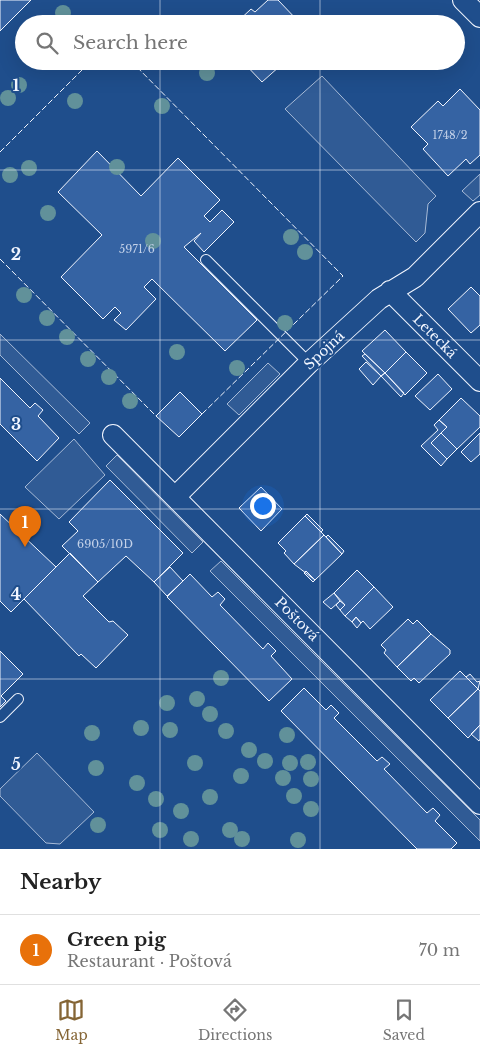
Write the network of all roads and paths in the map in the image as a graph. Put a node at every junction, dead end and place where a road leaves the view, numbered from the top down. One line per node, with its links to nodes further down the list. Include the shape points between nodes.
1 (463, 0): 2 (street)
2 (480, 17)
3 (480, 212): 5 (street, Spojná, via 415,277)
4 (206, 260): 6 (lane)
5 (390, 292): 6 (street, Spojná); 7 (street, Letecká)
6 (309, 363): 9 (street, Spojná)
7 (480, 381)
8 (113, 435): 9 (street, Poštová)
9 (175, 497): 12 (street, Poštová)
10 (18, 699): 11 (lane)
11 (0, 717)
12 (480, 804)

